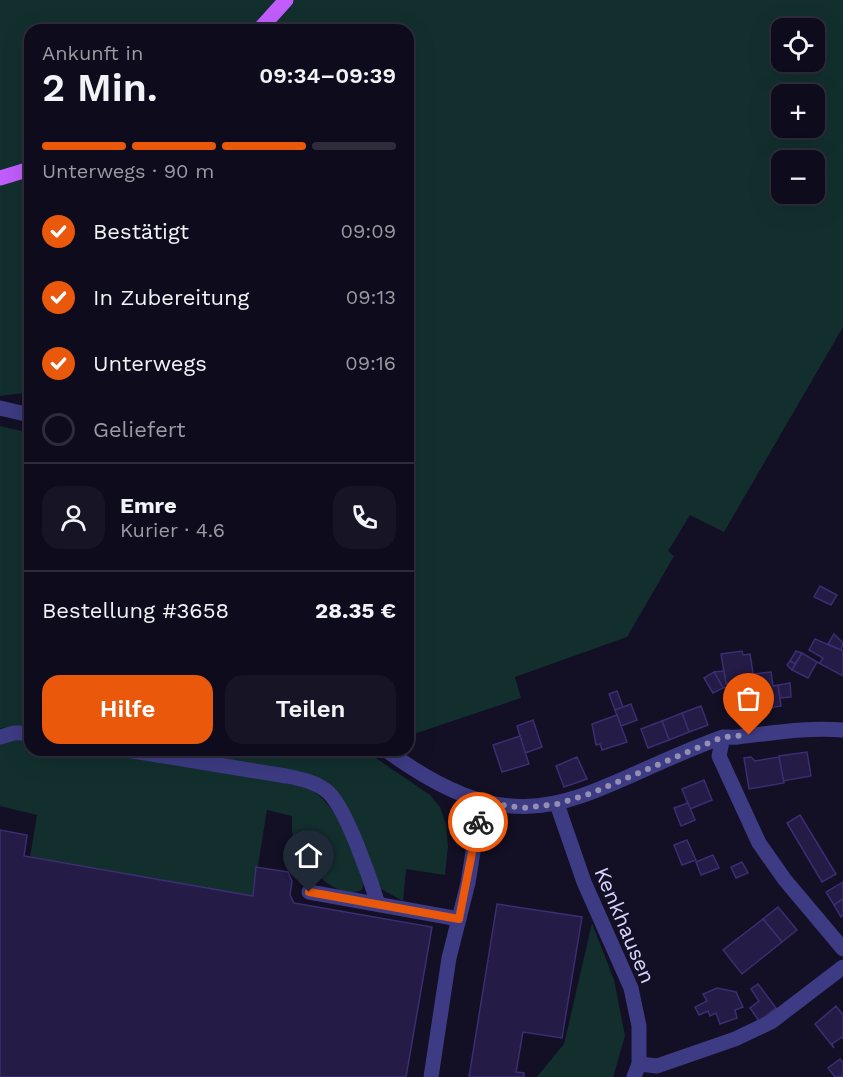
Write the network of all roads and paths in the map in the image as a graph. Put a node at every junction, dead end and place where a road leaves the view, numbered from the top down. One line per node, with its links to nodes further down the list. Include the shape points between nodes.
1 (286, 0): 2 (main road)
2 (264, 24)
3 (24, 172): 4 (main road)
4 (0, 178)
5 (0, 408): 6 (street)
6 (24, 414)
7 (843, 730): 10 (street, via 796,729)
8 (24, 734): 9 (street)
9 (0, 737)
10 (723, 737): 14 (street); 18 (street, via 719,756 759,843)
11 (164, 756): 16 (street, via 286,776 320,787 337,806)
12 (395, 756): 13 (street, via 419,773)
13 (481, 802): 14 (street, via 523,808); 17 (street)
14 (557, 804): 20 (street, Kenkhausen, via 584,882 631,988 639,1026)
15 (309, 892): 16 (street)
16 (378, 904): 17 (street)
17 (459, 919): 21 (street, via 449,958)
18 (843, 950)
19 (843, 967): 20 (street, Kenkhausen, via 771,1022)
20 (637, 1071)
21 (431, 1077)

